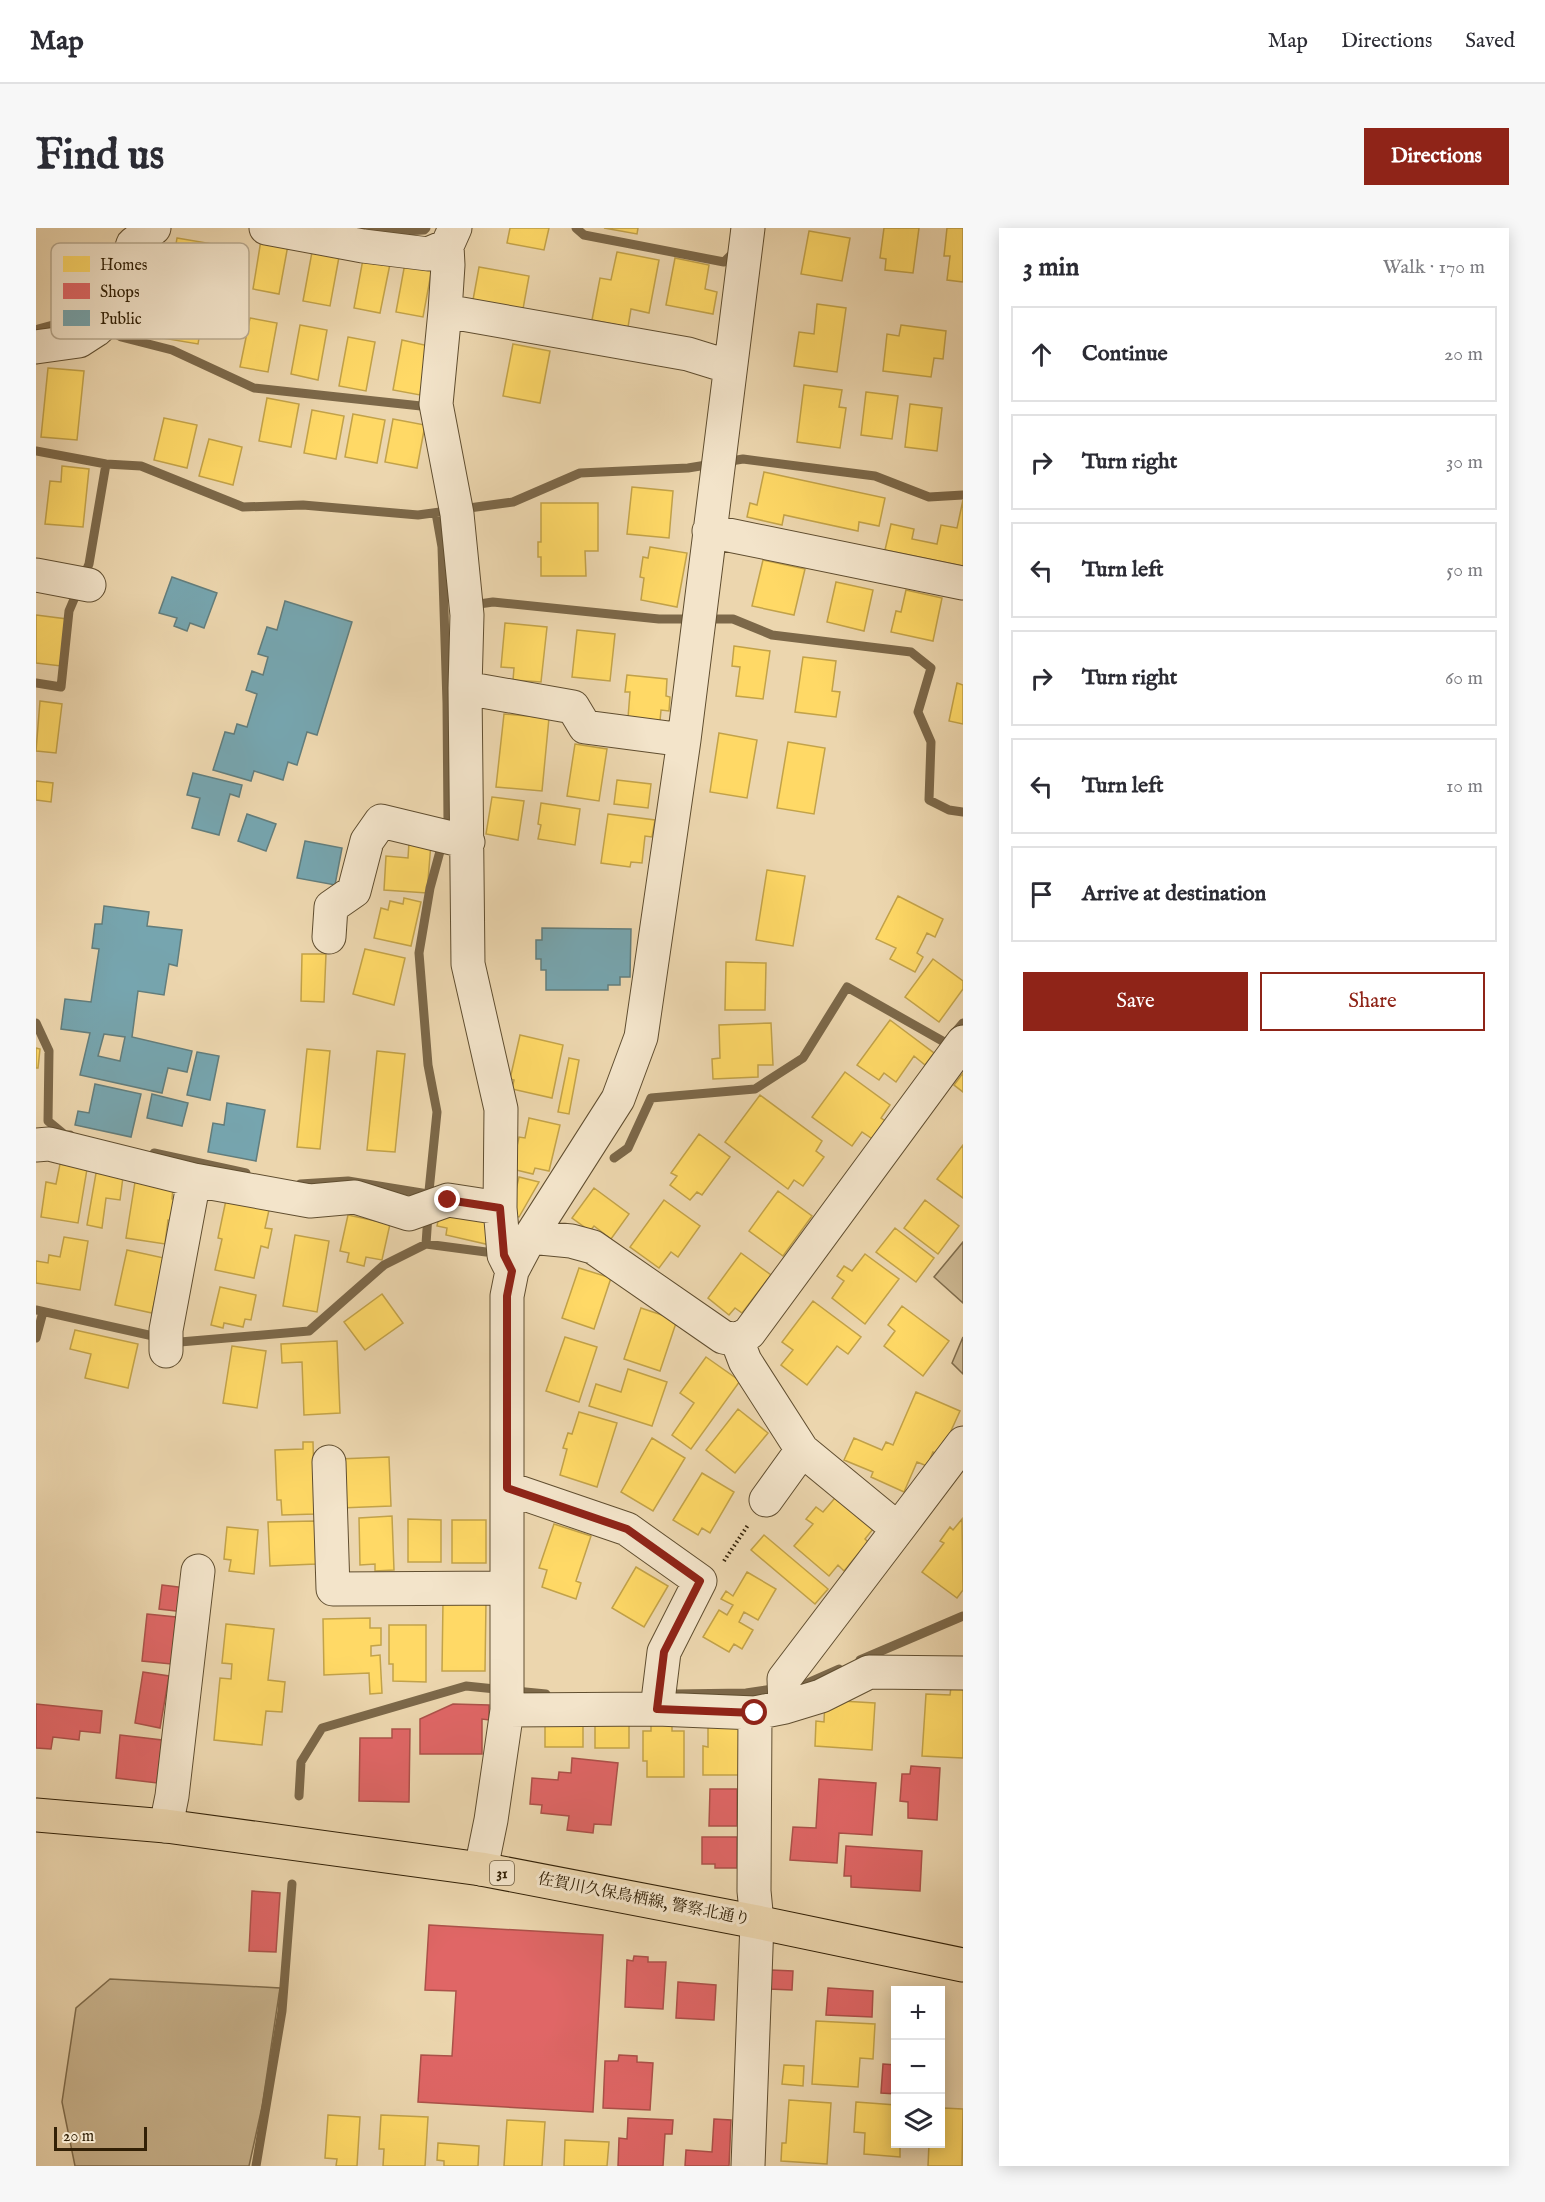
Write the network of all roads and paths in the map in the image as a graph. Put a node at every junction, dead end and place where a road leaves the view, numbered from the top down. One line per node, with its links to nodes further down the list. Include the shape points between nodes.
1 (154, 228): 5 (street)
2 (266, 228): 3 (street, via 428,254)
3 (451, 237): 6 (street)
4 (746, 242): 9 (street)
5 (134, 243)
6 (445, 311): 9 (street, via 688,354); 14 (street, via 436,404 455,505 466,606)
7 (82, 339): 8 (street)
8 (36, 347)
9 (730, 367): 10 (street)
10 (709, 531): 13 (street); 15 (street)
11 (36, 574): 12 (street)
12 (80, 582)
13 (963, 583)
14 (465, 688): 15 (street, via 573,707 585,727); 16 (street)
15 (684, 740): 22 (street, via 641,1037 618,1099)
16 (454, 838): 17 (street, via 381,821 366,841 354,891 331,907); 21 (street, via 468,964 501,1109)
17 (329, 937)
18 (963, 1042): 25 (street, via 749,1334)
19 (36, 1145): 20 (street, via 49,1144)
20 (194, 1180): 21 (street, via 310,1201 355,1197 409,1214 448,1200); 24 (street)
21 (500, 1208): 23 (street, via 504,1255)
22 (530, 1237): 23 (street); 25 (street, via 593,1247 723,1337)
23 (512, 1271): 29 (street, via 507,1296)
24 (166, 1340)
25 (737, 1340): 27 (street, via 745,1361)
26 (963, 1443): 31 (street)
27 (802, 1449): 30 (street); 31 (street)
28 (328, 1462): 34 (street, via 333,1589)
29 (507, 1488): 33 (street, via 627,1529); 34 (street)
30 (766, 1500): 33 (path)
31 (898, 1529): 38 (street)
32 (198, 1571): 40 (street)
33 (707, 1577): 37 (street, via 664,1652)
34 (507, 1588): 36 (street)
35 (963, 1673): 38 (street, via 869,1672 821,1696)
36 (507, 1696): 37 (street); 41 (street)
37 (658, 1696): 38 (street)
38 (780, 1701): 42 (street, via 754,1891)
39 (36, 1815): 40 (main road, 佐賀川久保鳥栖線, 警察北通り / 31)
40 (166, 1826): 41 (main road, 佐賀川久保鳥栖線, 警察北通り / 31)
41 (481, 1869): 42 (main road, 佐賀川久保鳥栖線, 警察北通り / 31)
42 (757, 1922): 43 (main road, 佐賀川久保鳥栖線, 警察北通り / 31); 44 (street)
43 (963, 1965)
44 (748, 2166)

